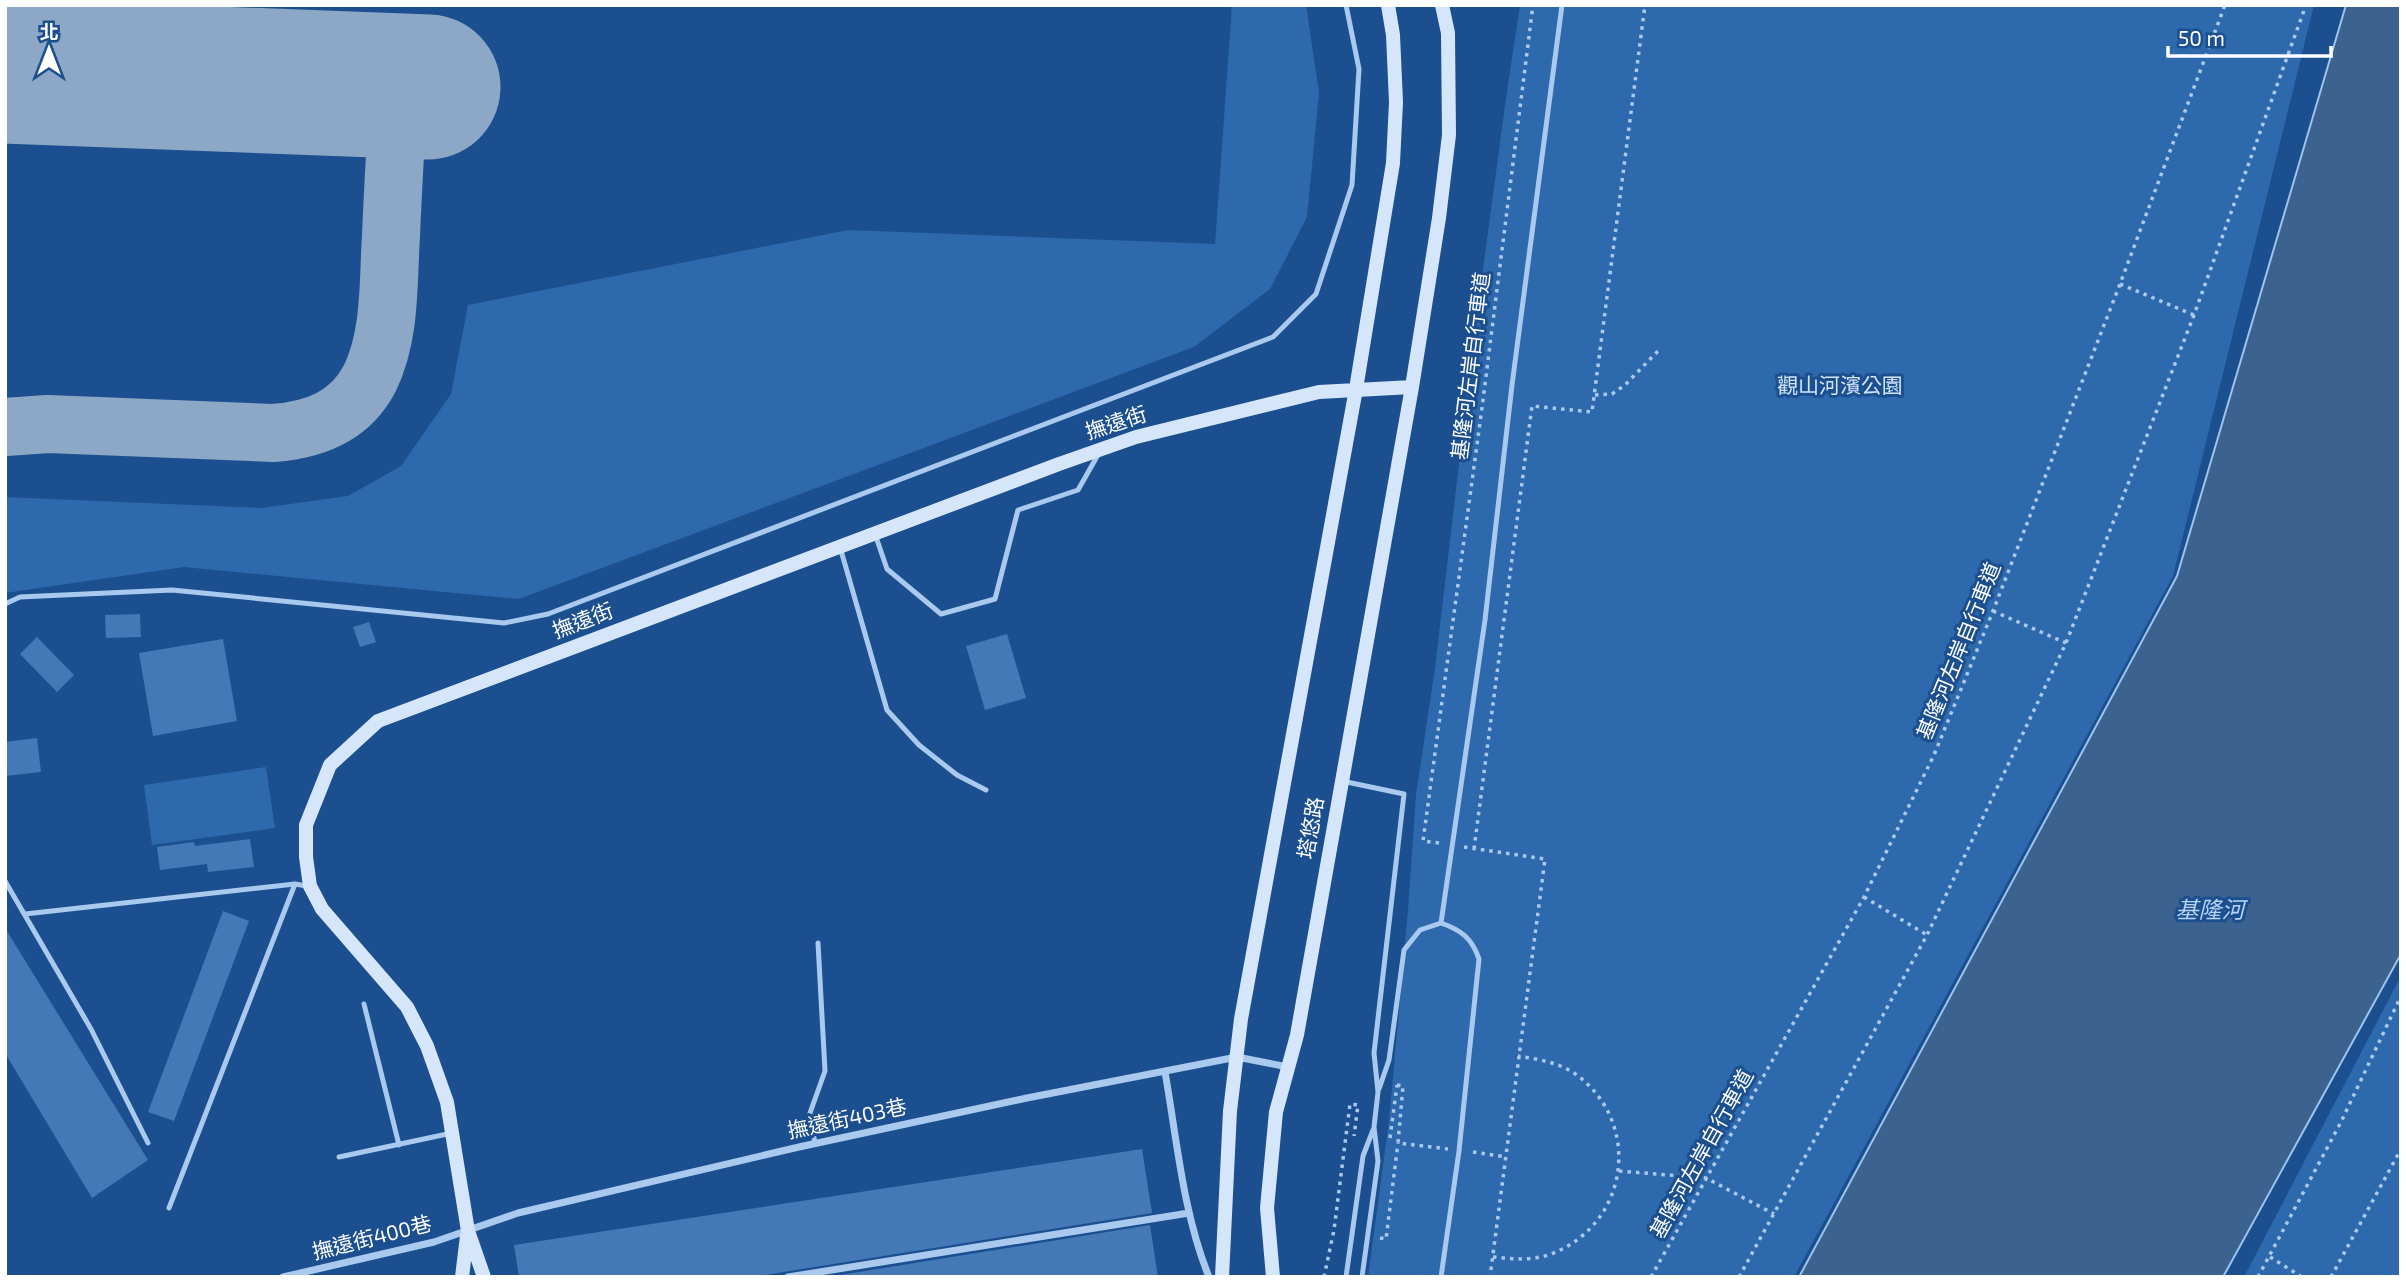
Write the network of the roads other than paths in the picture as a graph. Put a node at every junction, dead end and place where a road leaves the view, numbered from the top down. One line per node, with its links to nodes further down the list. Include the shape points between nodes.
1 (1346, 5): 10 (lane, via 1359,69 1352,185 1315,294 1273,337 548,614 504,623 172,590 20,597)
2 (1388, 5): 6 (main road, via 1396,102 1392,163)
3 (1442, 5): 5 (main road, via 1448,33 1449,135)
4 (1562, 5): 16 (lane, via 1485,620)
5 (1412, 387): 6 (main road, 撫遠街); 11 (main road, 塔悠路)
6 (1356, 389): 7 (main road, 撫遠街, via 1319,392); 19 (main road, 塔悠路)
7 (1102, 449): 8 (main road, 撫遠街); 8 (lane, via 1078,491 1018,510 995,599 941,614 887,569)
8 (874, 534): 9 (main road, 撫遠街)
9 (840, 547): 12 (lane, via 887,710 919,745 957,775); 14 (main road, 撫遠街, via 378,721 330,765 306,825)
10 (5, 604)
11 (1340, 781): 20 (main road, 塔悠路); 22 (lane, via 1404,794 1374,1053)
12 (986, 790)
13 (5, 881): 15 (lane)
14 (303, 885): 15 (lane); 24 (main road, 撫遠街, via 407,1007 447,1102); 29 (lane)
15 (25, 914): 25 (lane, via 91,1029)
16 (1441, 923): 22 (lane, via 1420,930 1404,950 1389,1060); 41 (lane, via 1469,938 1479,959)
17 (818, 943): 26 (lane, via 825,1071 810,1114)
18 (365, 1004): 27 (lane)
19 (1237, 1057): 20 (street); 21 (street, 撫遠街403巷); 37 (main road, 塔悠路)
20 (1288, 1067): 38 (main road, 塔悠路, via 1276,1112 1267,1208)
21 (1166, 1072): 26 (street, 撫遠街403巷); 30 (street)
22 (1378, 1092): 23 (lane)
23 (1374, 1127): 39 (lane, via 1363,1156); 40 (lane, via 1378,1161)
24 (452, 1133): 27 (lane); 31 (main road, 撫遠街)
25 (148, 1143)
26 (815, 1144): 31 (street, 撫遠街403巷, via 510,1215)
27 (398, 1145): 28 (lane)
28 (339, 1157)
29 (169, 1208)
30 (1189, 1213): 35 (street); 36 (street)
31 (468, 1231): 32 (street, 撫遠街400巷); 33 (main road, 撫遠街); 34 (main road, 撫遠街)
32 (283, 1277)
33 (462, 1277)
34 (484, 1277)
35 (788, 1277)
36 (1209, 1277)
37 (1222, 1277)
38 (1273, 1277)
39 (1346, 1277)
40 (1362, 1277)
41 (1441, 1277)

